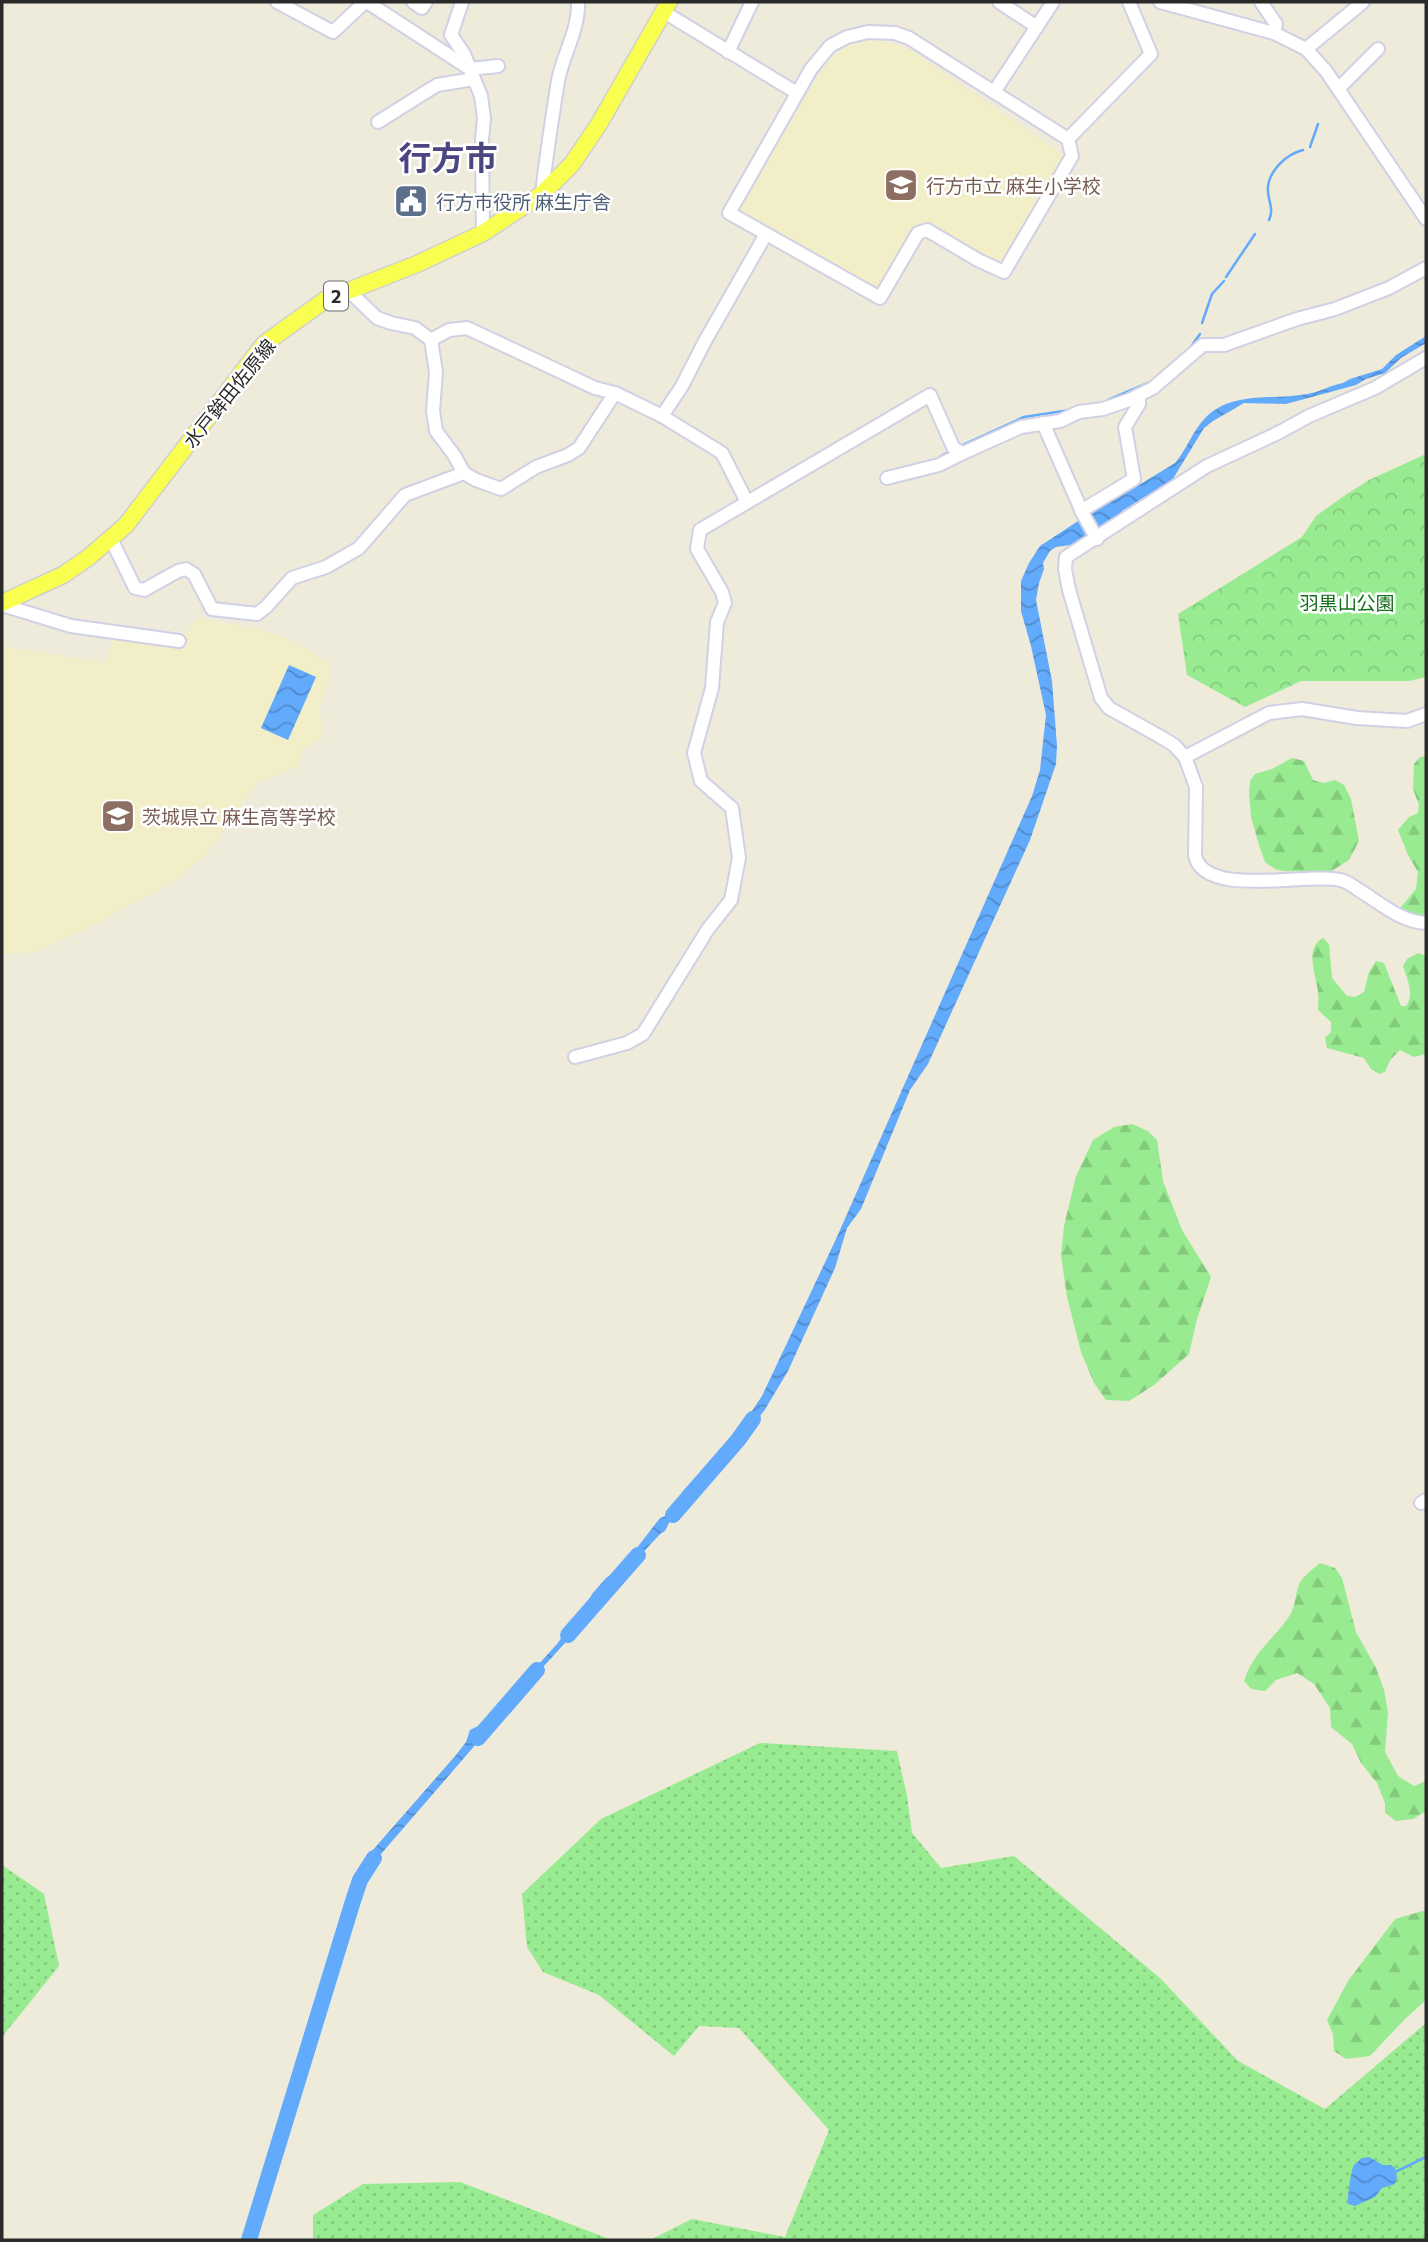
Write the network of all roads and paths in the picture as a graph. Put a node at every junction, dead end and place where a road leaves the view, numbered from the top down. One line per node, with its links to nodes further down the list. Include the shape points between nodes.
1 (277, 2): 2 (street, via 333,32)
2 (366, 2): 21 (street)
3 (413, 2): 4 (street, via 422,8)
4 (426, 2)
5 (462, 2): 21 (street, via 450,35)
6 (578, 2): 27 (street, via 577,20 558,80)
7 (752, 2): 19 (street)
8 (999, 2): 15 (street)
9 (1053, 2): 15 (street)
10 (1129, 2): 26 (street, via 1152,54)
11 (1160, 2): 16 (street)
12 (1261, 2): 16 (street, via 1276,24)
13 (1363, 2): 17 (street)
14 (666, 7): 19 (street); 27 (main road, 水戸鉾田佐原線 / 2, via 599,124 572,164)
15 (1037, 27): 23 (street)
16 (1274, 33): 17 (street)
17 (1306, 49): 22 (street)
18 (1378, 49): 22 (street)
19 (728, 52): 24 (street)
20 (498, 65): 21 (street)
21 (472, 74): 25 (street, via 437,85); 29 (street, via 484,118)
22 (1338, 89): 28 (street)
23 (995, 92): 24 (street, via 909,38 876,32 847,37 830,46); 26 (street)
24 (797, 93): 30 (street, via 729,213)
25 (378, 122)
26 (1068, 139): 30 (street, via 1072,156 1004,272 927,230 918,233 880,298)
27 (542, 194): 29 (main road, 水戸鉾田佐原線 / 2)
28 (1426, 219)
29 (483, 233): 32 (main road, 水戸鉾田佐原線 / 2)
30 (766, 234): 37 (street)
31 (1426, 268): 36 (street, via 1335,309 1224,345 1202,345)
32 (349, 290): 33 (street, via 377,318 415,328); 45 (main road, 水戸鉾田佐原線 / 2, via 325,300 264,344 126,525)
33 (431, 340): 35 (street, via 449,330 467,328); 40 (street, via 436,431)
34 (1426, 358): 44 (street, via 1376,388 1207,466)
35 (615, 393): 37 (street); 40 (street, via 579,448 568,455 501,489)
36 (1139, 395): 38 (street); 43 (street, via 1139,404 1125,427 1135,479)
37 (662, 416): 42 (street, via 722,453)
38 (1043, 423): 39 (street, via 1021,427); 43 (street)
39 (963, 453): 41 (street, via 939,465); 42 (street, via 953,447 930,395)
40 (464, 473): 45 (street, via 405,495 359,548 326,567 292,578 257,614 212,609 194,574 186,569 144,590 135,588)
41 (887, 478)
42 (747, 502): 51 (street, via 699,530 697,549 725,603 717,622 712,688 694,753 701,781 732,808 739,858 731,900 643,1034)
43 (1082, 513): 44 (street)
44 (1096, 537): 49 (street, via 1069,554 1064,563 1101,698)
45 (108, 538): 46 (main road, 水戸鉾田佐原線 / 2, via 63,575)
46 (2, 604): 47 (street, via 71,626)
47 (179, 641)
48 (1426, 714): 49 (street, via 1407,721 1301,709 1269,713)
49 (1185, 757): 50 (street, via 1196,788 1195,855 1205,872 1280,882 1341,880 1409,921)
50 (1426, 923)
51 (575, 1057)

